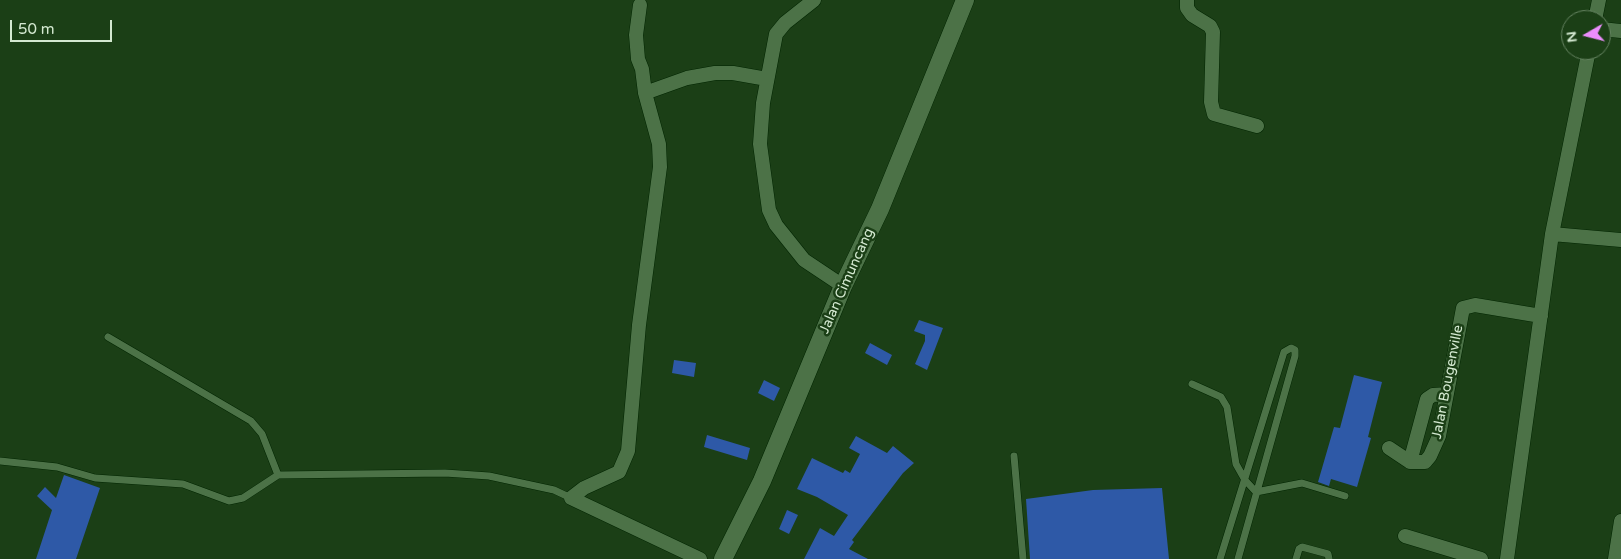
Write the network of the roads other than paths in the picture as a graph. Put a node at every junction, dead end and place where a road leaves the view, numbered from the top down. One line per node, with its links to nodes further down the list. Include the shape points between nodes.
1 (814, 0): 6 (street, via 776,34)
2 (965, 0): 11 (street, Jalan Cimuncang, via 880,209)
3 (1186, 0): 8 (street, via 1192,15 1210,26 1213,32 1211,102 1214,114)
4 (640, 5): 7 (street, via 636,35)
5 (1587, 60): 9 (street)
6 (767, 79): 7 (street, via 715,73 687,78); 11 (street, via 760,144 770,210 776,225 796,251 811,266)
7 (645, 93): 24 (street, via 659,144 660,168 639,325 628,451 619,472 584,488)
8 (1257, 126)
9 (1552, 234): 10 (street); 12 (street)
10 (1621, 240)
11 (843, 286): 28 (street, Jalan Cimuncang, via 762,481)
12 (1541, 316): 15 (street, Jalan Bougenville, via 1474,305 1463,308); 35 (street)
13 (108, 337): 20 (lane, via 251,421 262,434)
14 (1192, 384): 21 (lane, via 1220,397 1227,407 1236,464)
15 (1447, 394): 19 (street, via 1427,399); 19 (street, Jalan Bougenville, via 1430,456 1425,462)
16 (1389, 448): 19 (street)
17 (1014, 456): 29 (lane)
18 (0, 461): 20 (lane, via 57,467 95,478 183,484 229,501 243,498)
19 (1410, 462)
20 (278, 475): 24 (lane, via 445,473 489,476 554,490)
21 (1245, 480): 22 (lane); 22 (lane, via 1284,352 1293,348 1295,356); 30 (lane)
22 (1256, 492): 23 (lane, via 1302,483); 31 (lane)
23 (1345, 496)
24 (571, 498): 27 (street)
25 (1621, 521): 36 (street)
26 (1405, 536): 34 (street)
27 (700, 559)
28 (723, 559)
29 (1023, 559)
30 (1220, 559)
31 (1238, 559)
32 (1296, 559): 33 (lane, via 1302,547 1328,554)
33 (1328, 559)
34 (1482, 559)
35 (1507, 559)
36 (1615, 559)

